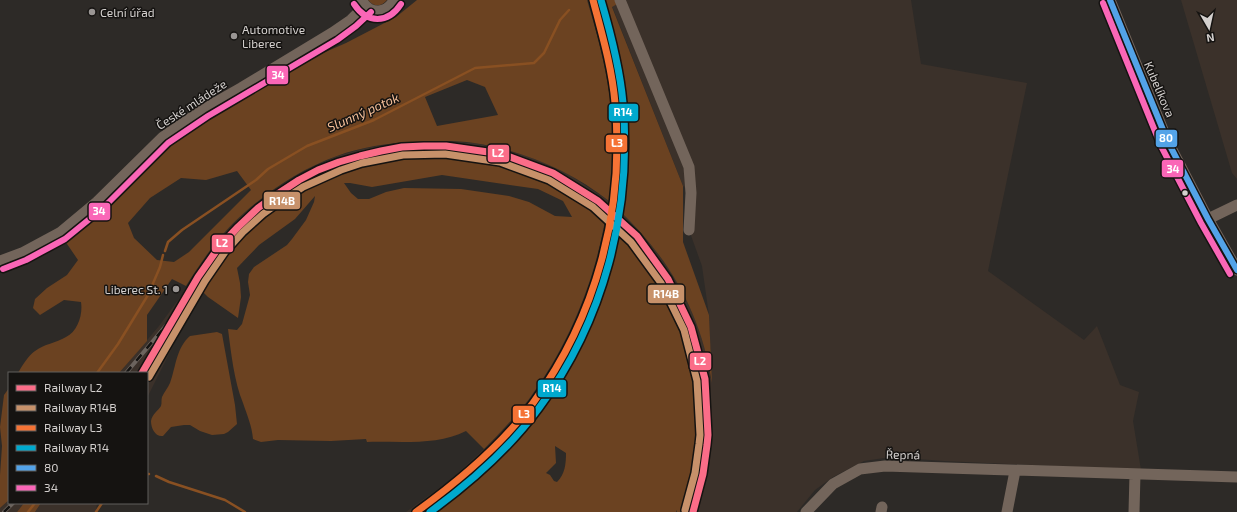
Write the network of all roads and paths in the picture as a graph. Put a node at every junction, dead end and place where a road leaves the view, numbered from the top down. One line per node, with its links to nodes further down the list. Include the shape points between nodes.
1 (394, 0): 4 (street, České mládeže, via 380,12 372,11)
2 (620, 0): 7 (street, via 689,167)
3 (1110, 0): 6 (street, Kubelíkova, via 1168,142)
4 (363, 3): 8 (street, České mládeže, via 351,20 332,33 162,137 98,202 61,232 22,253)
5 (1237, 205): 6 (street)
6 (1208, 219): 9 (street, Kubelíkova)
7 (689, 230)
8 (0, 261)
9 (1237, 270)
10 (1015, 470): 11 (street, Řepná); 13 (street, Řepná, via 885,466 860,469 833,484); 14 (street)
11 (1135, 474): 12 (street, Řepná); 15 (street)
12 (1237, 477)
13 (806, 512)
14 (1007, 512)
15 (1134, 512)

